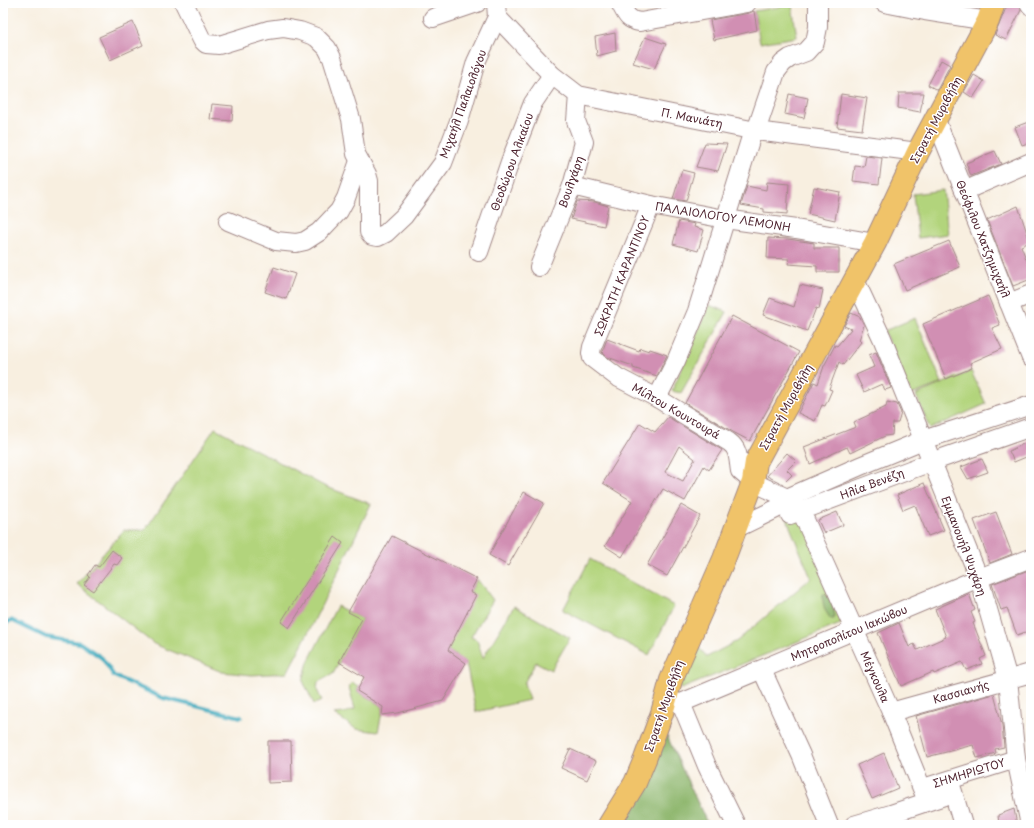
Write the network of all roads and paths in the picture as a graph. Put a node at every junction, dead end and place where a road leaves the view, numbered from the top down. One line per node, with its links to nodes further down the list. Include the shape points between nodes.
1 (184, 3): 18 (street, via 206,44 219,45 282,28 316,37 327,48 332,58 351,119 354,148)
2 (477, 3): 12 (street)
3 (620, 3): 4 (street, via 628,18 640,22)
4 (747, 3)
5 (818, 3): 16 (street, via 815,42 806,52 783,63 776,72)
6 (884, 3): 9 (street)
7 (1029, 3): 8 (street)
8 (1031, 6)
9 (926, 7): 11 (street)
10 (497, 10): 13 (street, Π. Μανιάτη); 18 (street, Μιχαήλ Παλαιολόγου, via 476,62 459,121 442,163 400,221 378,237 372,236 369,232 369,181)
11 (991, 12): 15 (main road, Στρατή Μυριβήλη)
12 (433, 18)
13 (552, 75): 14 (street, Π. Μανιάτη); 26 (street, Θεοδώρου Αλκαίου, via 533,104)
14 (578, 95): 16 (street, Π. Μανιάτη); 20 (street, Βουλγάρη, via 576,121 584,142)
15 (936, 120): 17 (main road, Στρατή Μυριβήλη); 21 (street, Θεόφιλου Χατζημιχαήλ)
16 (756, 131): 17 (street, Π. Μανιάτη); 23 (street, via 751,137)
17 (918, 152): 25 (main road, Στρατή Μυριβήλη)
18 (359, 161): 24 (street, via 339,211 305,241 276,241)
19 (1031, 162): 21 (street)
20 (572, 186): 22 (street, ΠΑΛΑΙΟΛΟΓΟΥ ΛΕΜΟΝΗ); 27 (street, Βουλγάρη)
21 (964, 191): 30 (street, Θεόφιλου Χατζημιχαήλ)
22 (651, 205): 23 (street, ΠΑΛΑΙΟΛΟΓΟΥ ΛΕΜΟΝΗ); 31 (street, ΣΩΚΡΑΤΗ ΚΑΡΑΝΤΙΝΟΥ)
23 (725, 219): 25 (street, ΠΑΛΑΙΟΛΟΓΟΥ ΛΕΜΟΝΗ); 33 (street, via 697,311)
24 (228, 221)
25 (875, 243): 28 (main road, Στρατή Μυριβήλη)
26 (479, 252)
27 (539, 267)
28 (855, 280): 36 (street, Εμμανουήλ Ψυχάρη, via 882,338); 38 (main road, Στρατή Μυριβήλη, via 756,462)
29 (1031, 294): 30 (street)
30 (1009, 303): 32 (street, Θεόφιλου Χατζημιχαήλ)
31 (592, 348): 33 (street, Μίλτου Κουντουρά, via 592,358 616,377)
32 (1031, 358)
33 (657, 398): 38 (street, Μίλτου Κουντουρά, via 734,446 740,471)
34 (1031, 405): 36 (street, Ηλία Βενέζη)
35 (1031, 427): 37 (street, Ηλία Βενέζη)
36 (923, 440): 37 (street, Εμμανουήλ Ψυχάρη); 39 (street, Ηλία Βενέζη)
37 (931, 462): 40 (street, Ηλία Βενέζη); 44 (street, Εμμανουήλ Ψυχάρη)
38 (753, 482): 39 (street); 41 (main road, Στρατή Μυριβήλη)
39 (787, 498): 40 (street); 41 (street, Ηλία Βενέζη, via 778,508)
40 (801, 511): 43 (street, Ηλία Βενέζη, via 759,530 733,548); 45 (street, Μέγκουλα)
41 (735, 529): 43 (main road, Στρατή Μυριβήλη)
42 (1031, 558): 44 (street, Μητροπολίτου Ιακώβου)
43 (724, 559): 49 (main road, Στρατή Μυριβήλη, via 672,680)
44 (979, 578): 45 (street, Μητροπολίτου Ιακώβου); 48 (street, Εμμανουήλ Ψυχάρη)
45 (854, 631): 46 (street, Μητροπολίτου Ιακώβου); 50 (street, Μέγκουλα)
46 (762, 670): 49 (street, Μητροπολίτου Ιακώβου); 57 (street, via 802,755)
47 (1031, 673): 48 (street, Κασσιανής)
48 (1008, 679): 50 (street, Κασσιανής); 51 (street, Εμμανουήλ Ψυχάρη)
49 (674, 701): 55 (main road, Στρατή Μυριβήλη, via 653,738 635,783); 56 (street)
50 (891, 712): 53 (street, Μέγκουλα)
51 (1016, 759): 52 (street, ΣΗΜΗΡΙΩΤΟΥ); 54 (street, Εμμανουήλ Ψυχάρη)
52 (951, 786): 53 (street, ΣΗΜΗΡΙΩΤΟΥ); 59 (street)
53 (925, 794): 58 (street, ΣΗΜΗΡΙΩΤΟΥ, via 892,814)
54 (1028, 798): 60 (street, Εμμανουήλ Ψυχάρη)
55 (609, 825)
56 (736, 825)
57 (829, 825)
58 (854, 825)
59 (963, 825)
60 (1030, 825)

